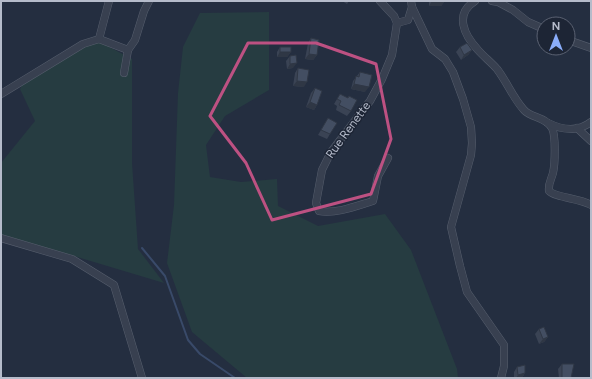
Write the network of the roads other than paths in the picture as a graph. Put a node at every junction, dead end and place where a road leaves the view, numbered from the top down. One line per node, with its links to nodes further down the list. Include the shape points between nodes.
1 (109, 1): 9 (street)
2 (149, 1): 12 (street, via 135,40)
3 (380, 1): 7 (street)
4 (475, 1): 15 (street, via 464,14 463,22 467,34 478,50 496,68 525,111)
5 (496, 1): 8 (street)
6 (412, 4): 7 (street, via 408,20); 23 (street, via 432,49 445,60 452,72 471,127 471,155 451,227 467,292 504,345)
7 (398, 23): 19 (street, Rue Renette, via 392,54 382,79 370,101 331,152 322,170 316,202 319,211 337,211 372,201 378,176)
8 (536, 26)
9 (99, 39): 12 (street); 14 (street, via 82,44)
10 (576, 43): 11 (street)
11 (591, 48)
12 (128, 50): 13 (street)
13 (124, 72)
14 (1, 94)
15 (546, 122): 17 (street, via 561,129); 20 (street, via 551,126 553,133 554,163 549,191)
16 (591, 122): 17 (street)
17 (577, 128): 18 (street)
18 (591, 141)
19 (388, 158)
20 (591, 205)
21 (1, 238): 22 (street, via 72,258 114,284)
22 (142, 378)
23 (501, 378)

